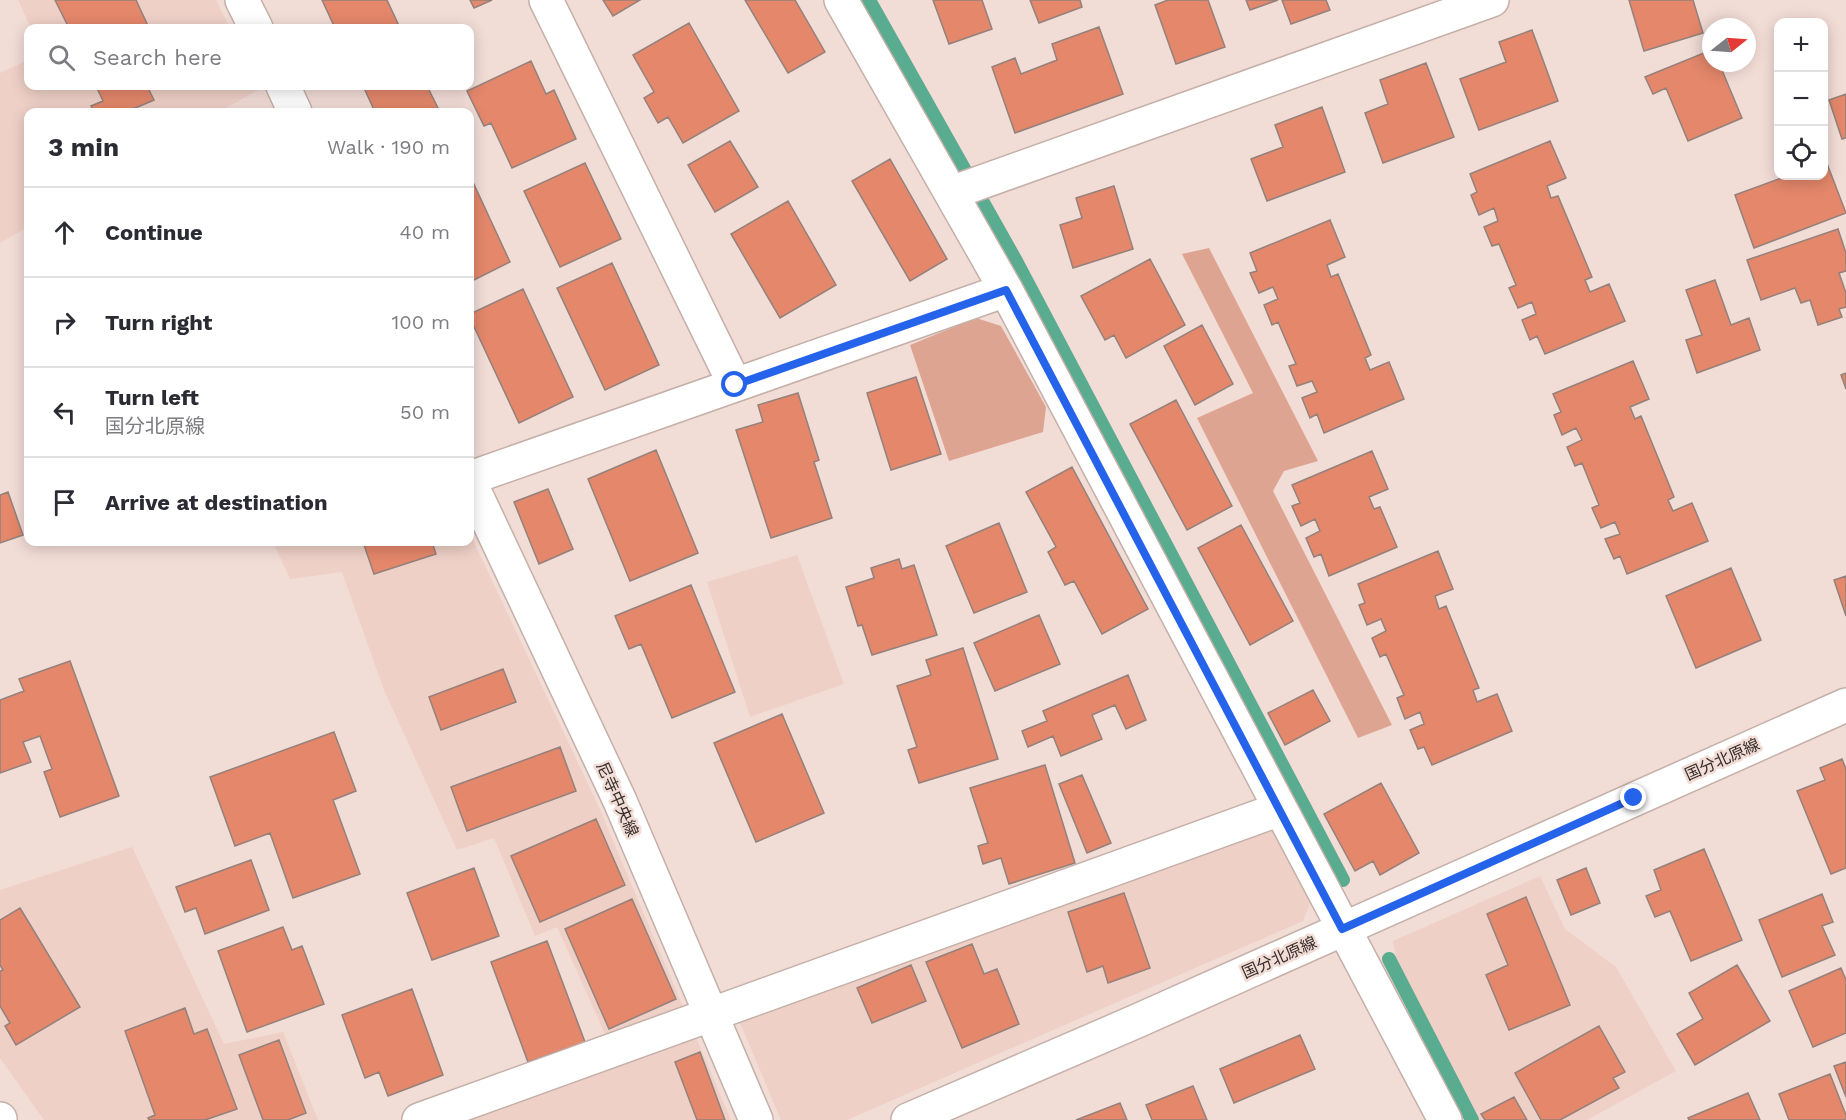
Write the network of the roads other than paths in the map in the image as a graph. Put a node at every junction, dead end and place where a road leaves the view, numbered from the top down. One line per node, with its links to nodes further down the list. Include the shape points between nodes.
1 (242, 0): 5 (street)
2 (546, 0): 10 (street)
3 (841, 0): 8 (street)
4 (1492, 0): 8 (street)
5 (254, 24)
6 (285, 90): 7 (street)
7 (294, 108)
8 (951, 193): 9 (street)
9 (1006, 290): 10 (street); 14 (street)
10 (735, 385): 11 (street)
11 (474, 479)
12 (474, 489): 16 (street, 尼寺中央線, via 620,801)
13 (1846, 705): 15 (street, 国分北原線)
14 (1280, 809): 15 (street); 16 (street)
15 (1342, 929): 19 (street, 国分北原線); 20 (street)
16 (711, 1013): 17 (street); 18 (street, 尼寺中央線)
17 (419, 1120)
18 (756, 1120)
19 (908, 1120)
20 (1445, 1120)

